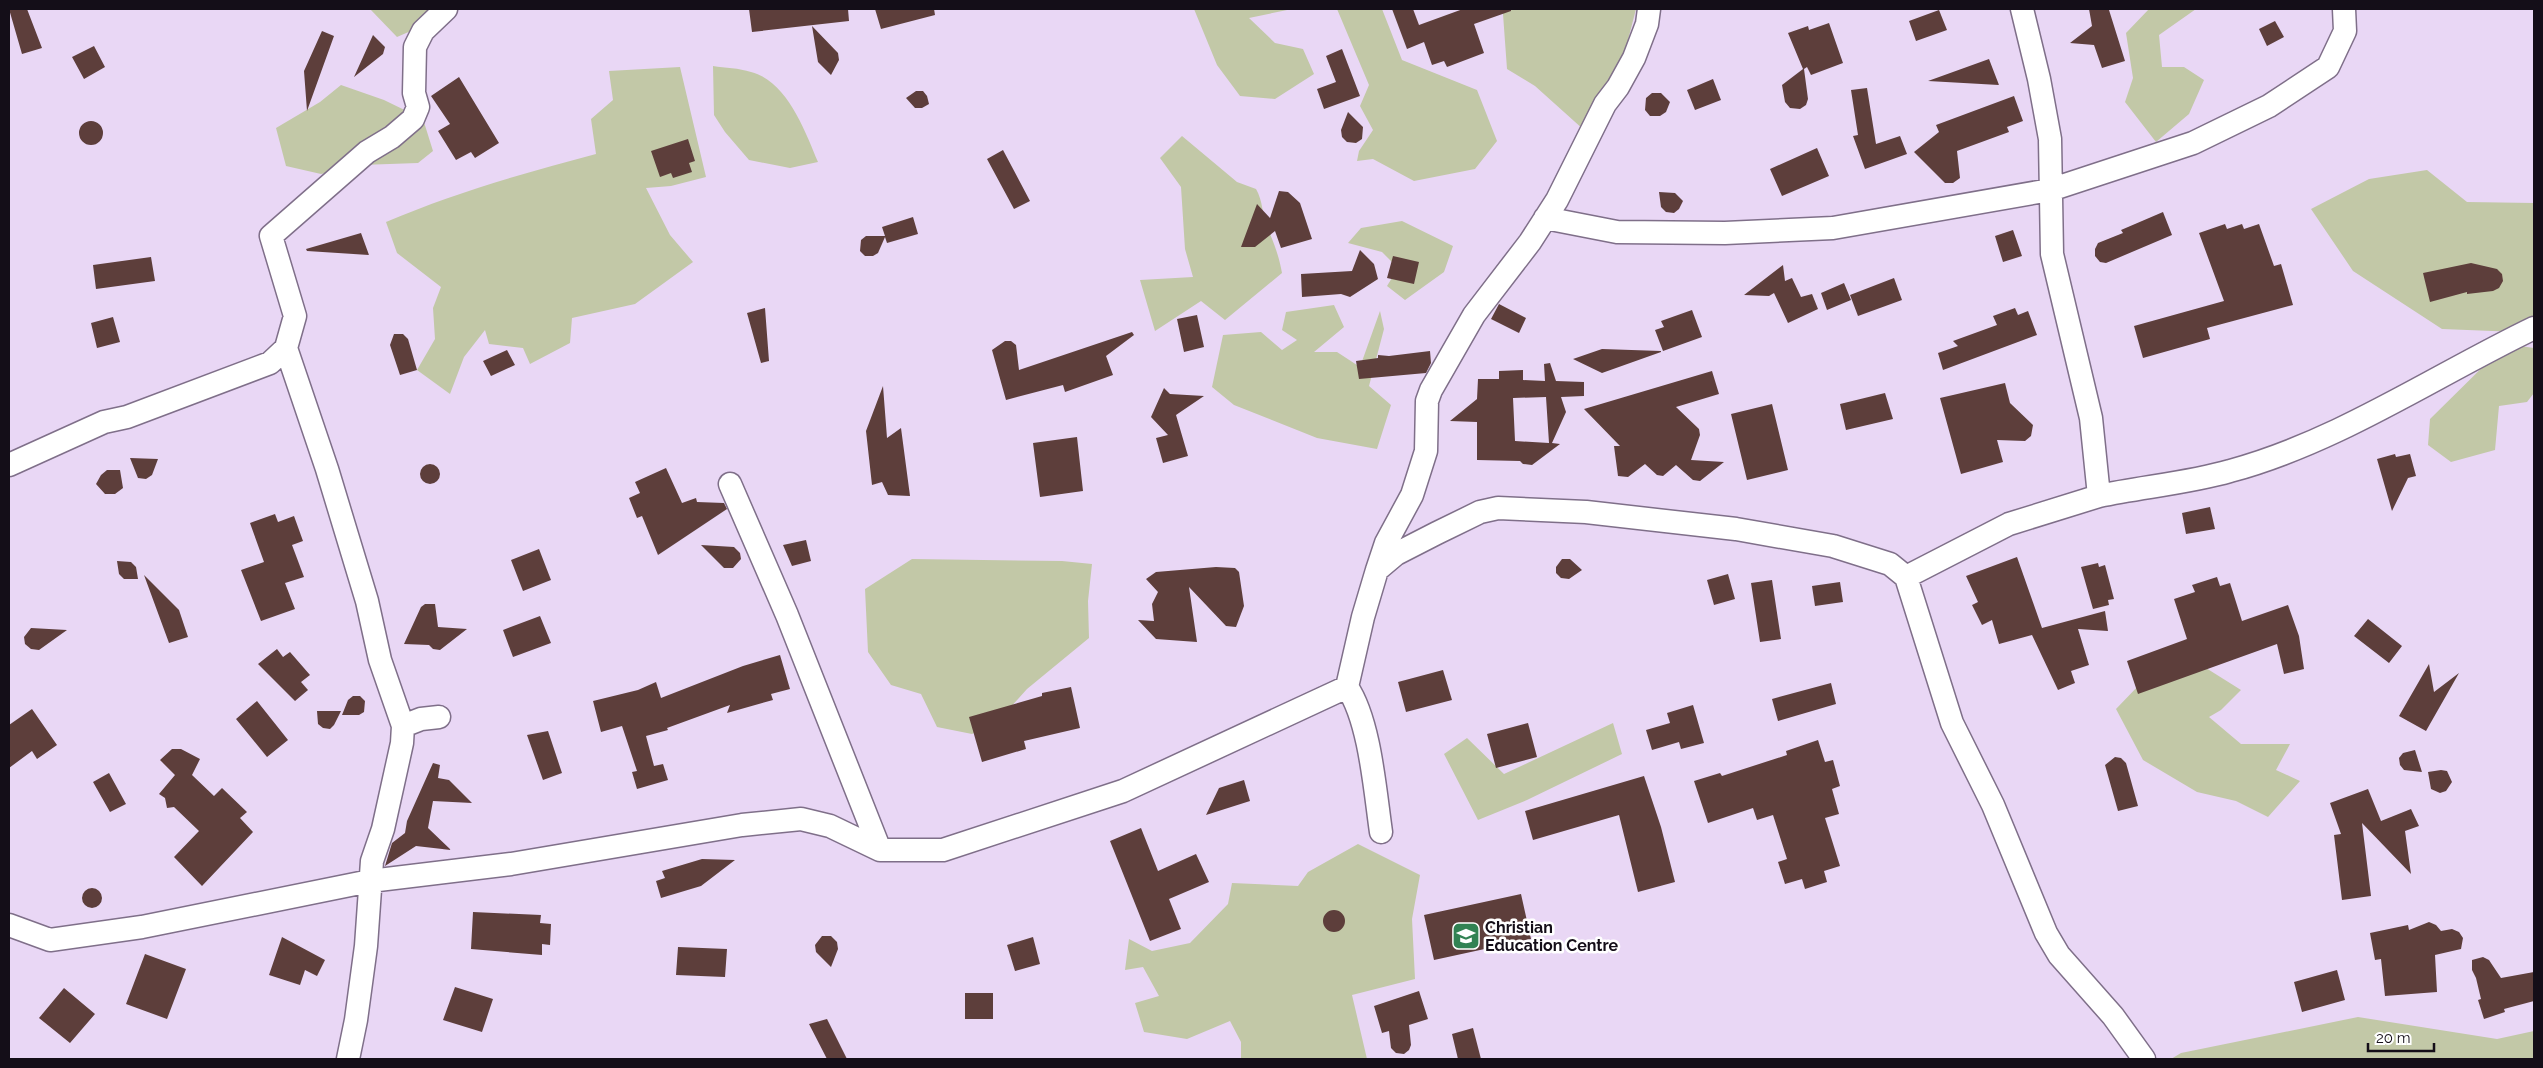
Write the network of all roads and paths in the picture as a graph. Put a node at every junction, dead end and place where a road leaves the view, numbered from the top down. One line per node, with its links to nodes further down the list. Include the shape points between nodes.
1 (446, 9): 8 (street, via 423,31 415,47 414,94 418,107 413,119 367,152 271,236 295,316)
2 (1649, 9): 6 (street, via 1634,58 1605,104)
3 (2022, 9): 5 (street, via 2050,138)
4 (2344, 9): 5 (street, via 2345,31 2328,66 2270,106 2193,143)
5 (2050, 190): 6 (street, via 1833,228 1725,233 1617,232); 11 (street, via 2052,254 2091,418)
6 (1545, 218): 12 (street, via 1474,315 1431,390 1427,401 1426,451 1412,494 1386,543)
7 (2534, 328): 11 (street, via 2319,438 2269,458 2229,472)
8 (286, 348): 9 (street, via 270,363 127,417 104,422); 16 (street, via 327,469 367,601 380,660)
9 (9, 465)
10 (730, 484): 18 (street, via 787,615)
11 (2099, 496): 13 (street, via 2009,524)
12 (1377, 570): 13 (street, via 1396,554 1480,512 1498,508 1586,512 1746,531 1833,546 1890,564); 14 (street)
13 (1906, 577): 22 (street, via 1952,723 1993,805 2046,933 2059,955 2113,1016)
14 (1348, 687): 17 (street, via 1357,700); 18 (street, via 1122,791 942,850)
15 (439, 717): 16 (street)
16 (403, 726): 19 (street, via 402,743 383,829 372,861)
17 (1381, 832)
18 (880, 850): 19 (street, via 830,826 801,819 742,825 511,864)
19 (370, 881): 20 (street, via 142,927 50,940); 21 (street, via 366,946)
20 (9, 925)
21 (348, 1059)
22 (2144, 1059)

